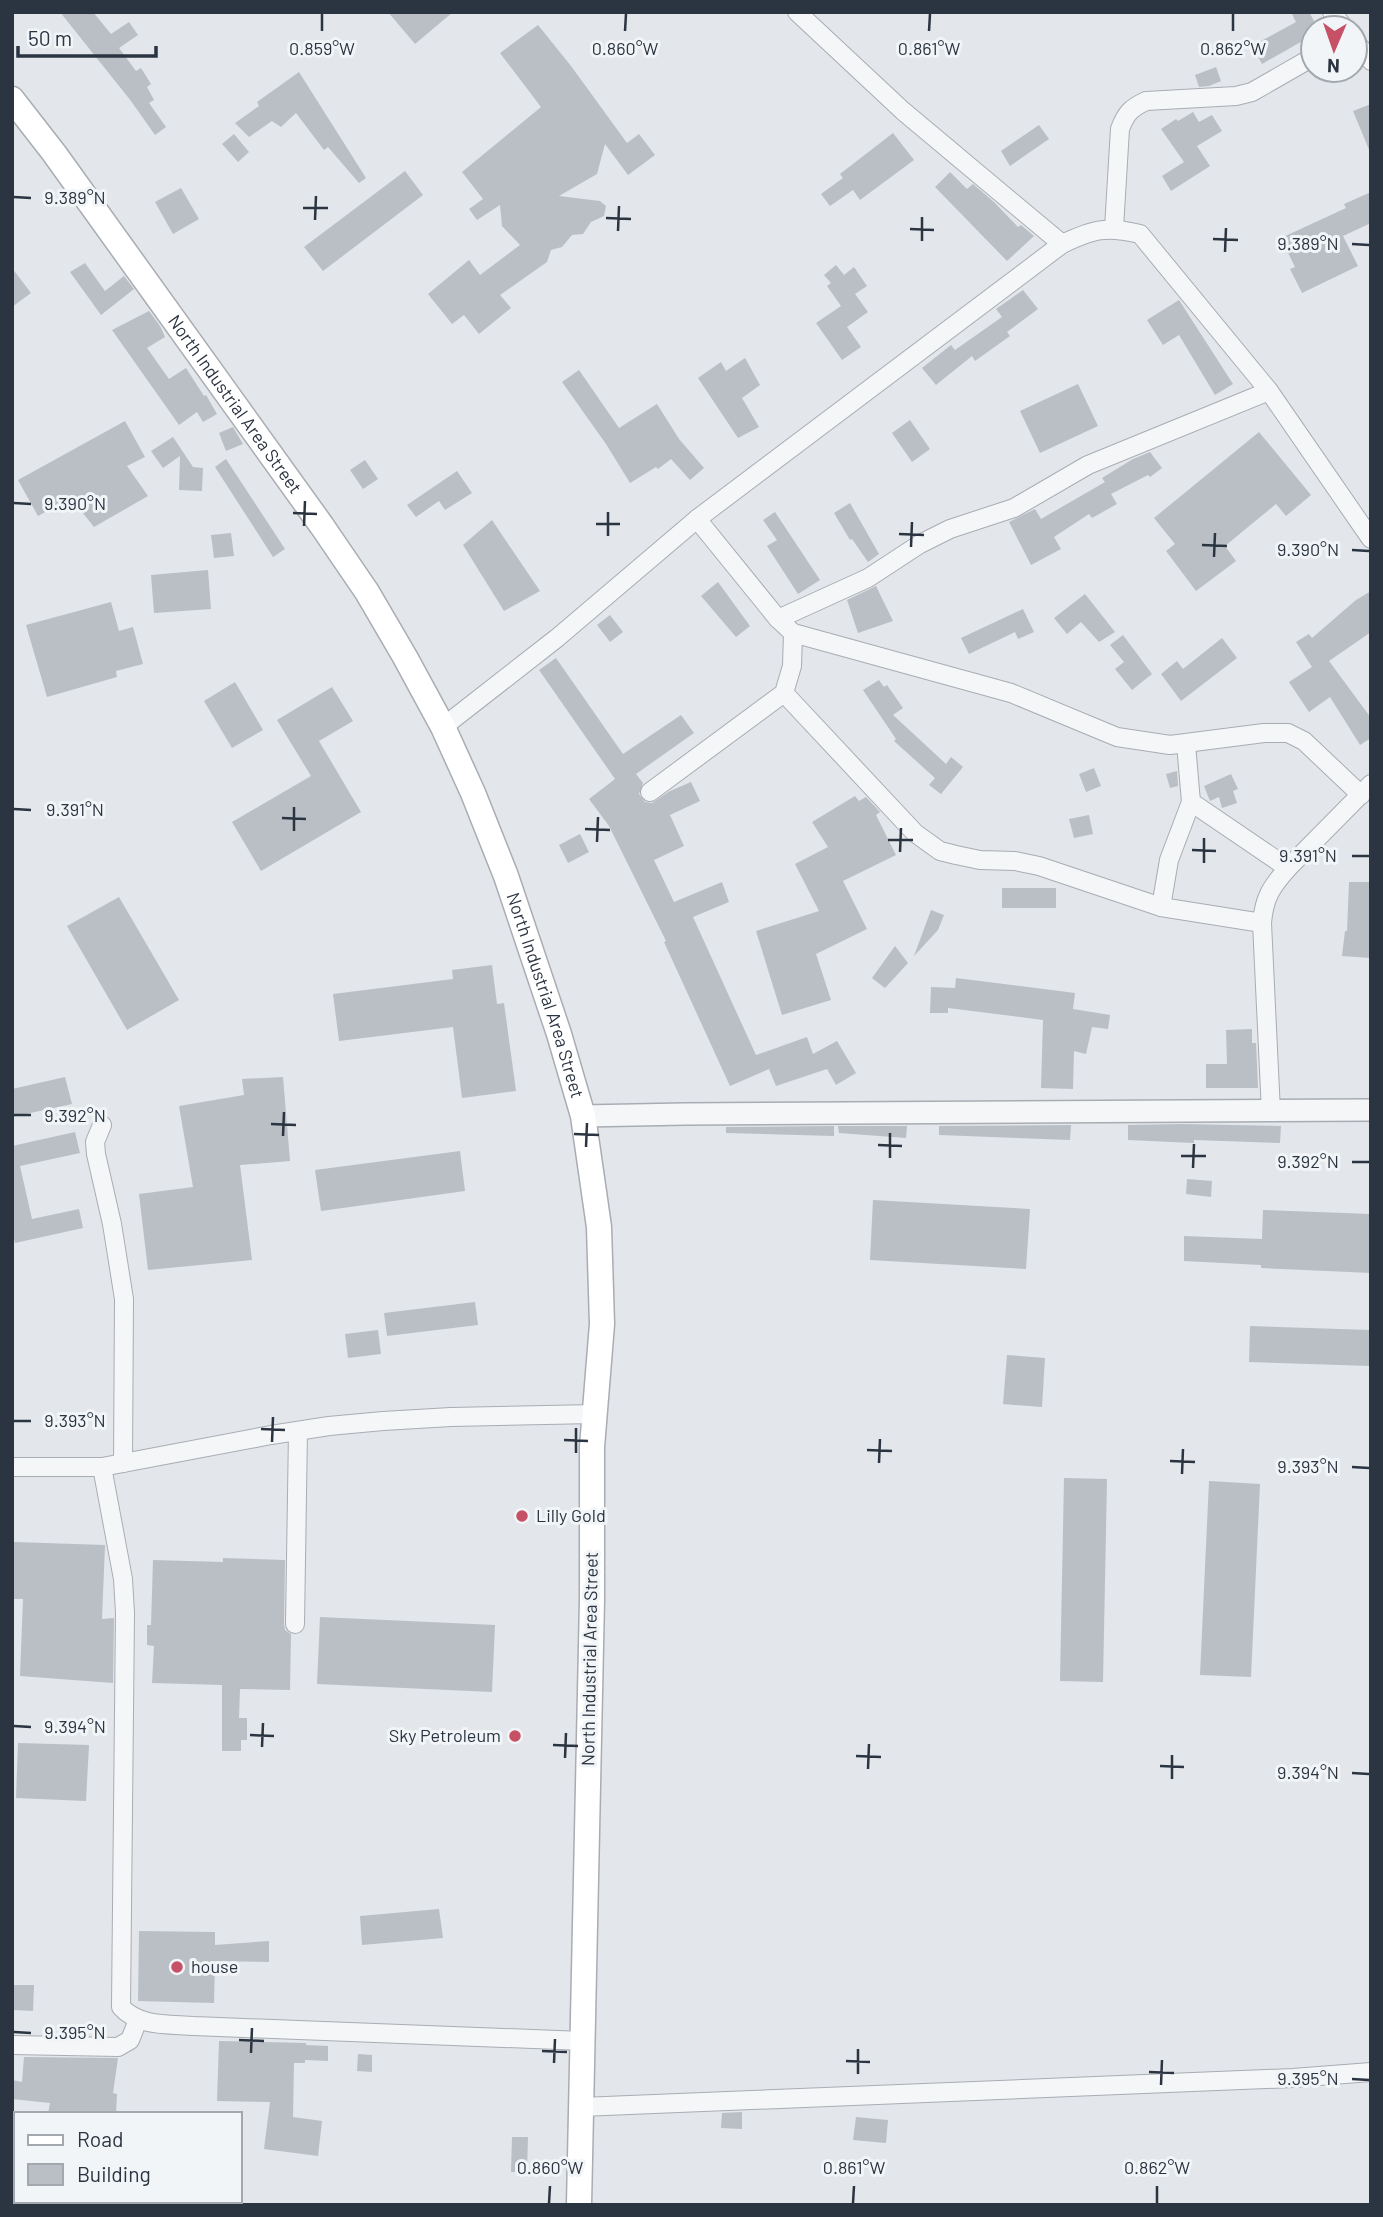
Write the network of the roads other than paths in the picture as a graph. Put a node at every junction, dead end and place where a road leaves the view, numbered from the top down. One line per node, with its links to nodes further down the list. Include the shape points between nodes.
1 (797, 12): 5 (street, via 903,111)
2 (1299, 65): 4 (street, via 1252,92 1146,101 1126,113 1120,129)
3 (12, 99): 12 (main road, North Industrial Area Street, via 322,526 367,592)
4 (1114, 228): 5 (street, via 1089,232); 6 (street, via 1140,234)
5 (1062, 244): 7 (street)
6 (1269, 391): 8 (street); 9 (street, via 1087,465 1014,509 950,529 868,578)
7 (697, 519): 9 (street); 12 (street)
8 (1371, 539)
9 (778, 619): 10 (street)
10 (793, 633): 11 (street, via 792,666); 13 (street, via 1011,693 1117,737 1170,746)
11 (784, 694): 15 (street); 18 (street, via 915,834 940,850 1040,866)
12 (443, 727): 22 (main road, North Industrial Area Street, via 506,876)
13 (1186, 744): 14 (street, via 1288,733); 16 (street)
14 (1366, 790): 17 (street)
15 (650, 792)
16 (1191, 802): 17 (street); 18 (street, via 1169,860)
17 (1287, 868): 19 (street, via 1264,903)
18 (1161, 907): 19 (street)
19 (1262, 923): 21 (street)
20 (1371, 1111): 21 (street)
21 (1271, 1112): 22 (street)
22 (583, 1116): 24 (main road, North Industrial Area Street, via 599,1227 602,1324)
23 (102, 1125): 26 (street, via 96,1154 124,1299)
24 (596, 1414): 25 (street, via 437,1418); 31 (main road, North Industrial Area Street)
25 (298, 1431): 26 (street); 29 (street)
26 (123, 1463): 28 (street)
27 (12, 1467): 28 (street)
28 (102, 1467): 30 (street, via 125,1613 120,2003)
29 (295, 1624)
30 (138, 2020): 31 (street); 32 (street, via 130,2040 118,2048)
31 (583, 2041): 34 (main road, North Industrial Area Street)
32 (12, 2045)
33 (1371, 2072): 34 (street)
34 (581, 2107): 35 (main road, North Industrial Area Street)
35 (579, 2205)

